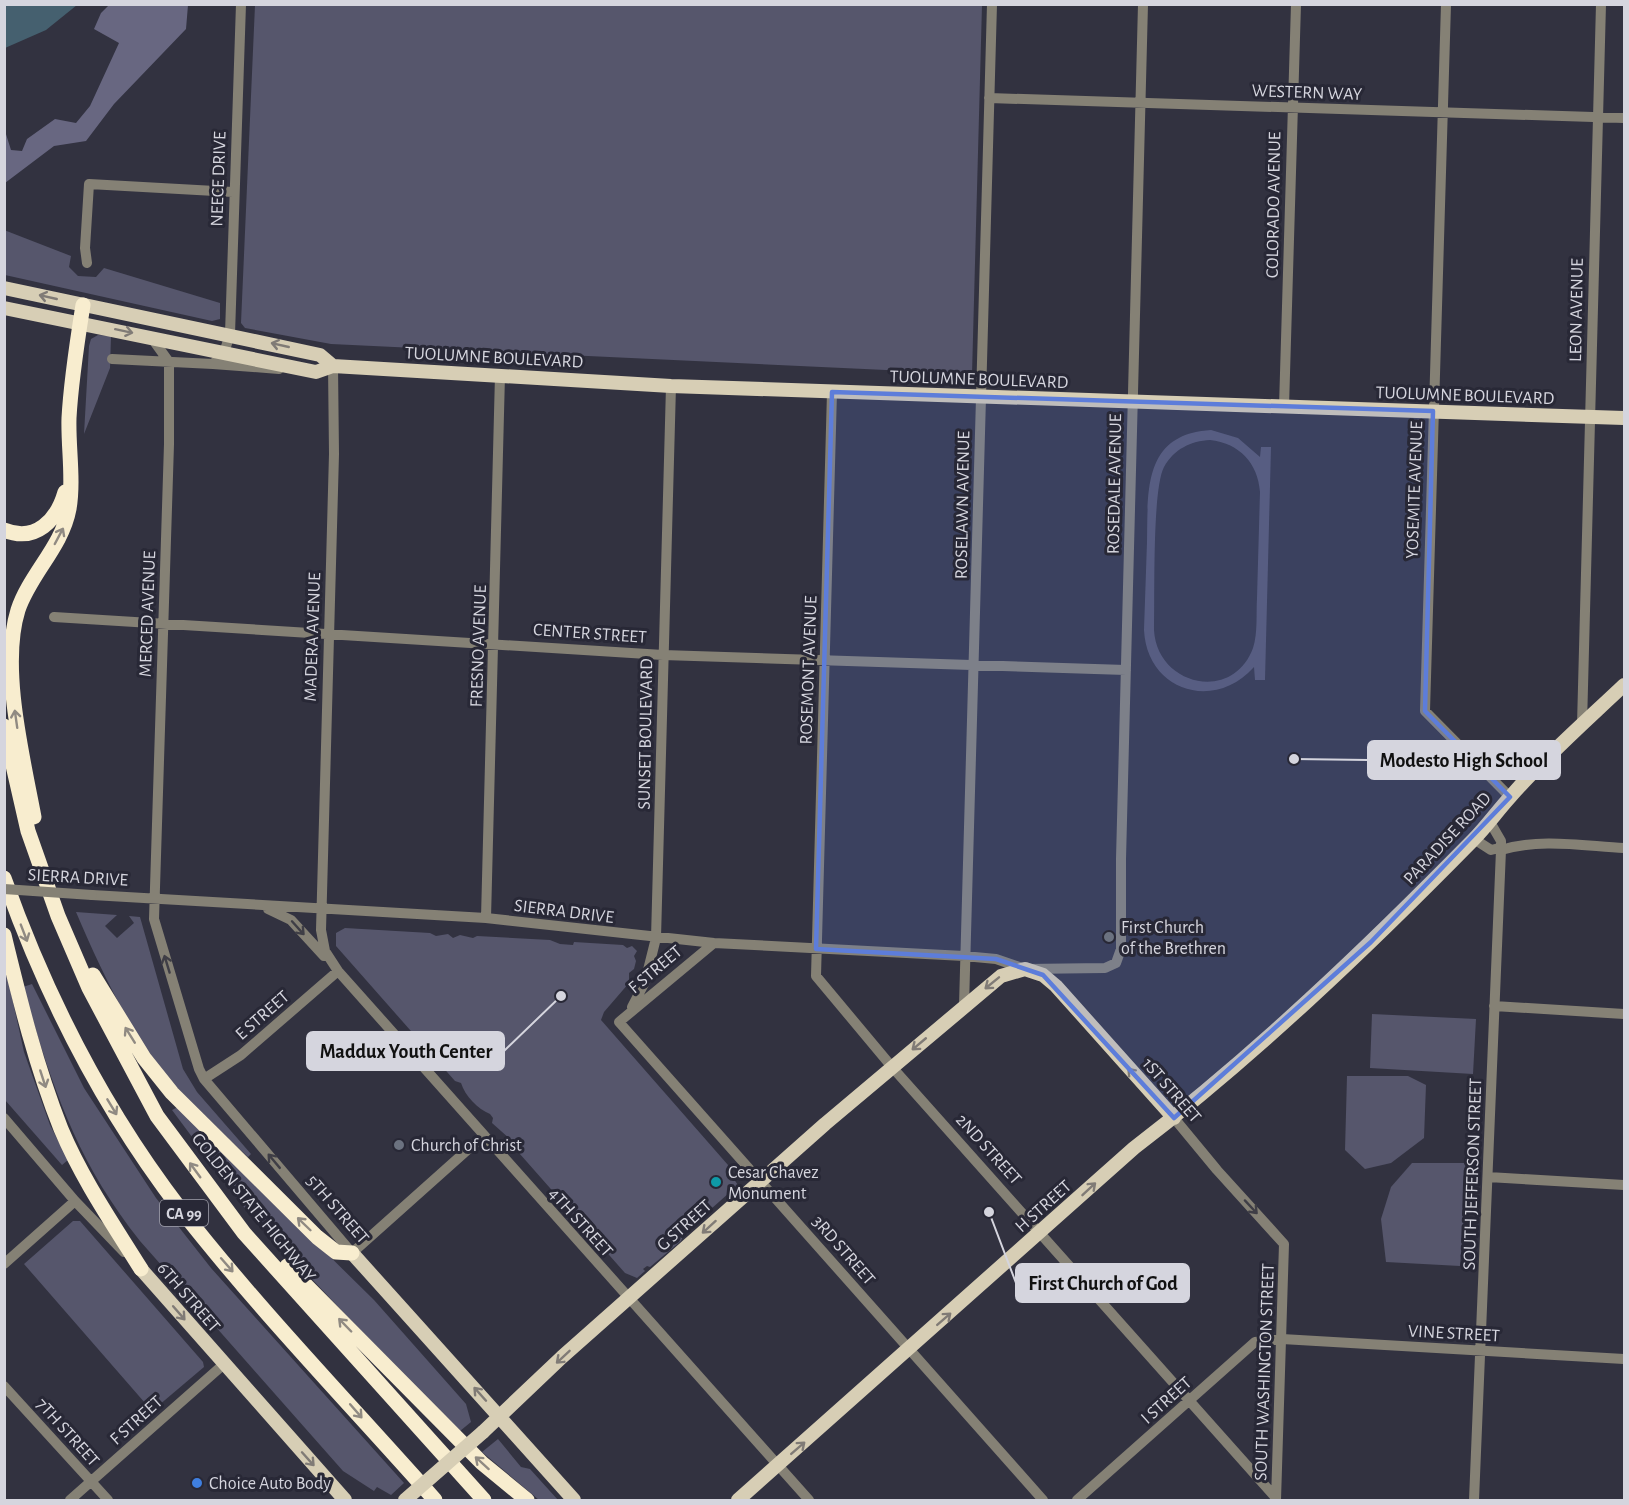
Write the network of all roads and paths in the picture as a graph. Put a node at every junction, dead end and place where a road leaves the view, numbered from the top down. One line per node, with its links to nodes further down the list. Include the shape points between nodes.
1 (241, 4): 13 (street, NEECE DRIVE)
2 (992, 4): 7 (street, ROSELAWN AVENUE)
3 (1143, 4): 8 (street, ROSEDALE AVENUE)
4 (1296, 4): 9 (street, COLORADO AVENUE)
5 (1446, 4): 10 (street, YOSEMITE AVENUE)
6 (1601, 4): 11 (street, LEON AVENUE)
7 (989, 98): 8 (street, WESTERN WAY); 30 (street, ROSELAWN AVENUE)
8 (1140, 103): 9 (street, WESTERN WAY); 31 (street, ROSEDALE AVENUE)
9 (1292, 108): 10 (street, WESTERN WAY); 32 (street, COLORADO AVENUE)
10 (1442, 112): 11 (street, WESTERN WAY); 33 (street, YOSEMITE AVENUE)
11 (1598, 117): 12 (street, WESTERN WAY); 34 (street, LEON AVENUE)
12 (1624, 118)
13 (233, 192): 14 (street, via 89,184); 19 (street, NEECE DRIVE)
14 (87, 263)
15 (4, 288): 16 (main road, TUOLUMNE BOULEVARD, one-way to 15)
16 (83, 305): 18 (highway); 19 (main road, TUOLUMNE BOULEVARD)
17 (4, 308): 18 (main road, TUOLUMNE BOULEVARD)
18 (81, 322): 20 (main road, TUOLUMNE BOULEVARD, one-way to 20); 36 (highway, via 72,379)
19 (230, 334): 21 (street, NEECE DRIVE); 25 (main road, TUOLUMNE BOULEVARD, one-way to 19, via 320,355)
20 (151, 337): 21 (main road, TUOLUMNE BOULEVARD); 23 (street)
21 (224, 353): 24 (street); 26 (main road, TUOLUMNE BOULEVARD)
22 (112, 359): 23 (street, TUOLUMNE BOULEVARD)
23 (169, 362): 24 (street, TUOLUMNE BOULEVARD); 39 (street, MERCED AVENUE)
24 (213, 364): 26 (street, TUOLUMNE BOULEVARD)
25 (333, 366): 26 (main road, TUOLUMNE BOULEVARD, via 316,372); 27 (main road, TUOLUMNE BOULEVARD); 40 (street, MADERA AVENUE)
26 (303, 370)
27 (500, 375): 28 (main road, TUOLUMNE BOULEVARD); 41 (street, FRESNO AVENUE)
28 (671, 386): 29 (main road, TUOLUMNE BOULEVARD); 42 (street, SUNSET BOULEVARD)
29 (832, 392): 30 (main road, TUOLUMNE BOULEVARD); 43 (street, ROSEMONT AVENUE)
30 (981, 397): 31 (main road, TUOLUMNE BOULEVARD); 44 (street, ROSELAWN AVENUE)
31 (1132, 402): 32 (main road, TUOLUMNE BOULEVARD); 45 (street, ROSEDALE AVENUE)
32 (1284, 407): 33 (main road, TUOLUMNE BOULEVARD)
33 (1433, 411): 34 (main road, TUOLUMNE BOULEVARD); 49 (street, YOSEMITE AVENUE, via 1425,711)
34 (1590, 417): 35 (main road, TUOLUMNE BOULEVARD); 47 (street, LEON AVENUE)
35 (1624, 418)
36 (69, 477): 37 (highway, via 62,503 46,526 24,534); 55 (highway, one-way to 36, via 20,745 12,647 18,610 66,521)
37 (4, 530)
38 (54, 617): 39 (street, CENTER STREET)
39 (163, 624): 40 (street, CENTER STREET); 57 (street, MERCED AVENUE)
40 (328, 634): 41 (street, CENTER STREET); 59 (street, MADERA AVENUE)
41 (494, 644): 42 (street, CENTER STREET); 61 (street, FRESNO AVENUE)
42 (663, 655): 43 (street, CENTER STREET); 63 (street, SUNSET BOULEVARD)
43 (825, 659): 44 (street, CENTER STREET); 65 (street, ROSEMONT AVENUE)
44 (974, 665): 45 (street, CENTER STREET); 66 (street, ROSELAWN AVENUE)
45 (1126, 670): 67 (street, ROSEDALE AVENUE, via 1121,949)
46 (1624, 685): 47 (main road, PARADISE ROAD)
47 (1582, 724): 49 (main road, PARADISE ROAD)
48 (4, 726): 55 (highway, GOLDEN STATE HIGHWAY / CA 99, via 28,831)
49 (1510, 797): 50 (main road, PARADISE ROAD)
50 (1490, 822): 51 (main road, PARADISE ROAD); 53 (street, SOUTH JEFFERSON STREET)
51 (1474, 839): 53 (street, via 1491,850); 73 (main road, PARADISE ROAD)
52 (1624, 848): 53 (street, via 1556,844)
53 (1500, 849): 71 (street, SOUTH JEFFERSON STREET)
54 (4, 878): 107 (highway, CA 99, one-way to 107, via 24,934 76,1047 157,1176 224,1262)
55 (45, 880): 60 (highway, GOLDEN STATE HIGHWAY / CA 99)
56 (4, 889): 57 (street, SIERRA DRIVE, bridge)
57 (155, 898): 58 (street, SIERRA DRIVE); 77 (street, 5TH STREET, one-way to 57, via 154,919)
58 (256, 905): 59 (street, SIERRA DRIVE); 68 (street, 4TH STREET, one-way to 68, via 291,920)
59 (322, 909): 61 (street, SIERRA DRIVE); 68 (street, 4TH STREET, via 321,940)
60 (58, 916): 86 (highway, GOLDEN STATE HIGHWAY / CA 99, one-way to 60, via 157,1116 94,996); 88 (highway, one-way to 60, via 336,1252 318,1237 172,1093 144,1058)
61 (486, 918): 63 (street, SIERRA DRIVE)
62 (4, 935): 90 (highway, one-way to 90, via 26,1023 62,1130 99,1202)
63 (656, 938): 64 (street, SIERRA DRIVE); 72 (street, via 643,987)
64 (714, 943): 65 (street, SIERRA DRIVE); 72 (street, F STREET)
65 (816, 949): 66 (street, SIERRA DRIVE); 76 (street, 2ND STREET, via 816,976)
66 (964, 956): 69 (street, SIERRA DRIVE, via 996,959); 70 (street, ROSELAWN AVENUE)
67 (1116, 963): 69 (street, SIERRA DRIVE, via 1105,968)
68 (334, 966): 77 (street, E STREET, via 241,1055); 80 (street, 4TH STREET)
69 (1025, 969): 70 (main road, G STREET, one-way to 70, via 1001,976); 79 (main road, 1ST STREET, one-way to 69, via 1056,986 1043,975)
70 (964, 1006): 76 (main road, G STREET, one-way to 76)
71 (1494, 1006): 74 (street); 81 (street, SOUTH JEFFERSON STREET)
72 (629, 1013): 75 (street, F STREET)
73 (1293, 1014): 79 (main road, H STREET)
74 (1624, 1014)
75 (619, 1022): 82 (street, 3RD STREET)
76 (892, 1067): 82 (main road, G STREET); 85 (street, 2ND STREET)
77 (204, 1079): 88 (street, 5TH STREET, one-way to 77)
78 (4, 1118): 84 (street, 6TH STREET)
79 (1174, 1118): 85 (main road, H STREET, one-way to 79); 87 (street, 1ST STREET, one-way to 87)
80 (483, 1136): 88 (street); 91 (street, 4TH STREET)
81 (1488, 1176): 83 (street); 94 (street, SOUTH JEFFERSON STREET)
82 (761, 1181): 91 (main road, G STREET, one-way to 91); 93 (street, 3RD STREET)
83 (1624, 1185)
84 (75, 1201): 89 (street); 90 (street, 6TH STREET)
85 (1041, 1232): 93 (main road, H STREET, one-way to 85); 98 (street, 2ND STREET)
86 (244, 1233): 108 (highway, GOLDEN STATE HIGHWAY / CA 99); 109 (highway, one-way to 86, via 482,1464 281,1260)
87 (1284, 1244): 92 (street, SOUTH WASHINGTON STREET)
88 (352, 1253): 99 (main road, 5TH STREET, one-way to 88)
89 (4, 1264)
90 (141, 1269): 96 (main road, 6TH STREET, one-way to 96)
91 (628, 1299): 99 (main road, G STREET, one-way to 99); 100 (street, 4TH STREET)
92 (1282, 1339): 94 (street, VINE STREET); 98 (street, I STREET, via 1255,1342); 102 (street, SOUTH WASHINGTON STREET)
93 (909, 1349): 100 (main road, H STREET, one-way to 93); 113 (street, 3RD STREET)
94 (1480, 1351): 95 (street, VINE STREET); 115 (street, SOUTH JEFFERSON STREET)
95 (1624, 1359)
96 (224, 1364): 101 (street, F STREET); 105 (main road, 6TH STREET, one-way to 105)
97 (4, 1386): 101 (street, 7TH STREET)
98 (1189, 1402): 102 (street, 2ND STREET); 114 (street, I STREET)
99 (500, 1417): 106 (main road, G STREET, bridge); 110 (main road, 5TH STREET)
100 (777, 1465): 111 (main road, H STREET); 112 (street, 4TH STREET)
101 (91, 1482): 103 (street, F STREET); 104 (street, 7TH STREET)
102 (1276, 1499)
103 (70, 1500)
104 (108, 1500)
105 (345, 1500)
106 (405, 1500)
107 (435, 1500)
108 (484, 1500)
109 (527, 1500)
110 (574, 1500)
111 (738, 1500)
112 (809, 1500)
113 (1043, 1500)
114 (1077, 1500)
115 (1474, 1500)

